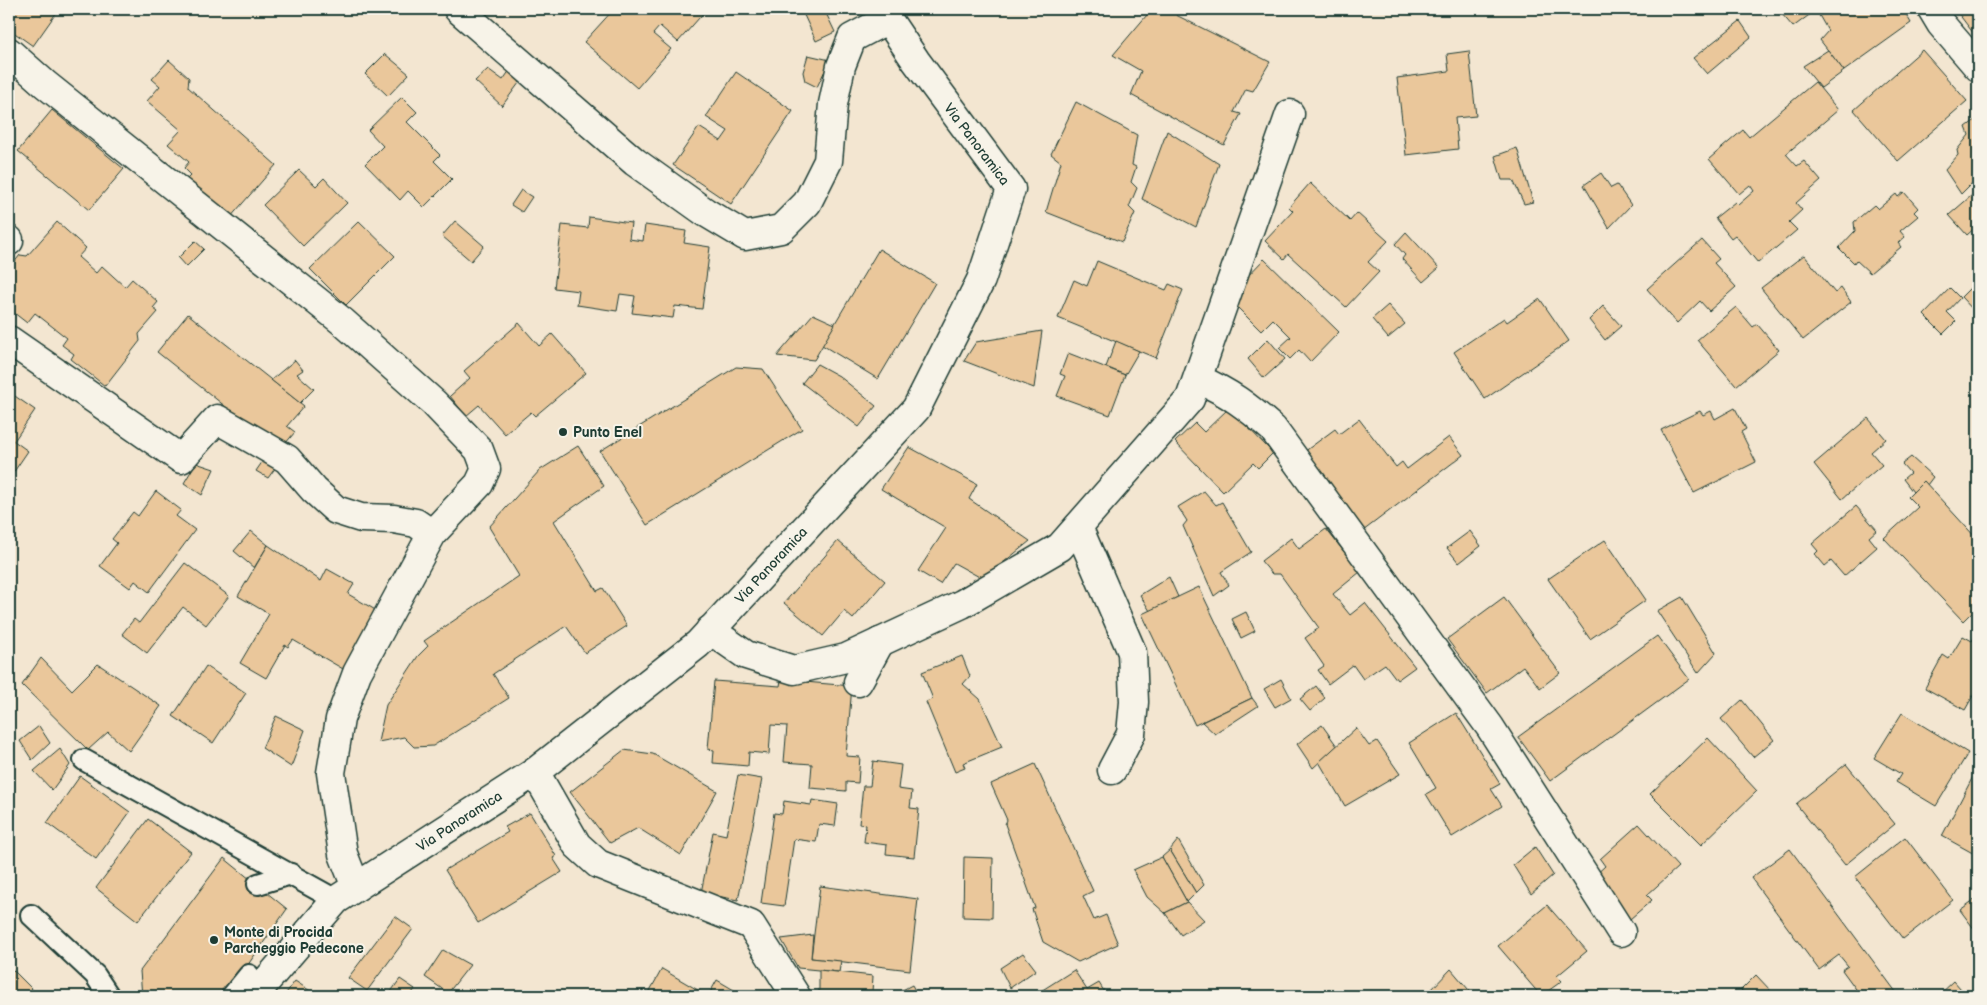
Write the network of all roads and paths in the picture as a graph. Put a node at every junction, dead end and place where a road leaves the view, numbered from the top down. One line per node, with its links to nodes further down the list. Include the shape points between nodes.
1 (458, 9): 3 (street, via 635,162 745,236 781,229 807,203 828,161 835,95 841,66 852,38)
2 (1932, 9): 5 (street)
3 (885, 14): 11 (street, Via Panoramica, via 1012,190 981,280 916,409)
4 (9, 52): 10 (street, via 44,84 343,322 434,403 479,450 486,469 479,484)
5 (1978, 67)
6 (1290, 114): 8 (street)
7 (9, 340): 10 (street, via 181,459 217,419 286,459 336,510 361,518 416,523)
8 (1198, 379): 9 (street, via 1190,399); 23 (street, via 1225,391 1273,429 1490,727)
9 (1078, 527): 12 (street, via 1060,546 971,599); 17 (street, via 1132,652 1134,702 1131,734)
10 (432, 534): 21 (street, via 357,673 340,720 331,774)
11 (710, 630): 13 (street); 14 (street, Via Panoramica)
12 (880, 642): 13 (street, via 846,658 794,670); 15 (street)
13 (746, 655): 14 (street, via 706,655)
14 (673, 664): 18 (street, Via Panoramica)
15 (858, 682)
16 (84, 760): 19 (lane)
17 (1112, 770)
18 (535, 772): 21 (street, Via Panoramica); 27 (street, via 577,845 598,864 751,924)
19 (291, 874): 20 (lane); 21 (lane)
20 (258, 884)
21 (346, 894): 24 (street, Via Panoramica)
22 (31, 915): 25 (lane, via 95,975)
23 (1621, 932)
24 (254, 982): 26 (lane)
25 (109, 996)
26 (232, 996)
27 (796, 996)

